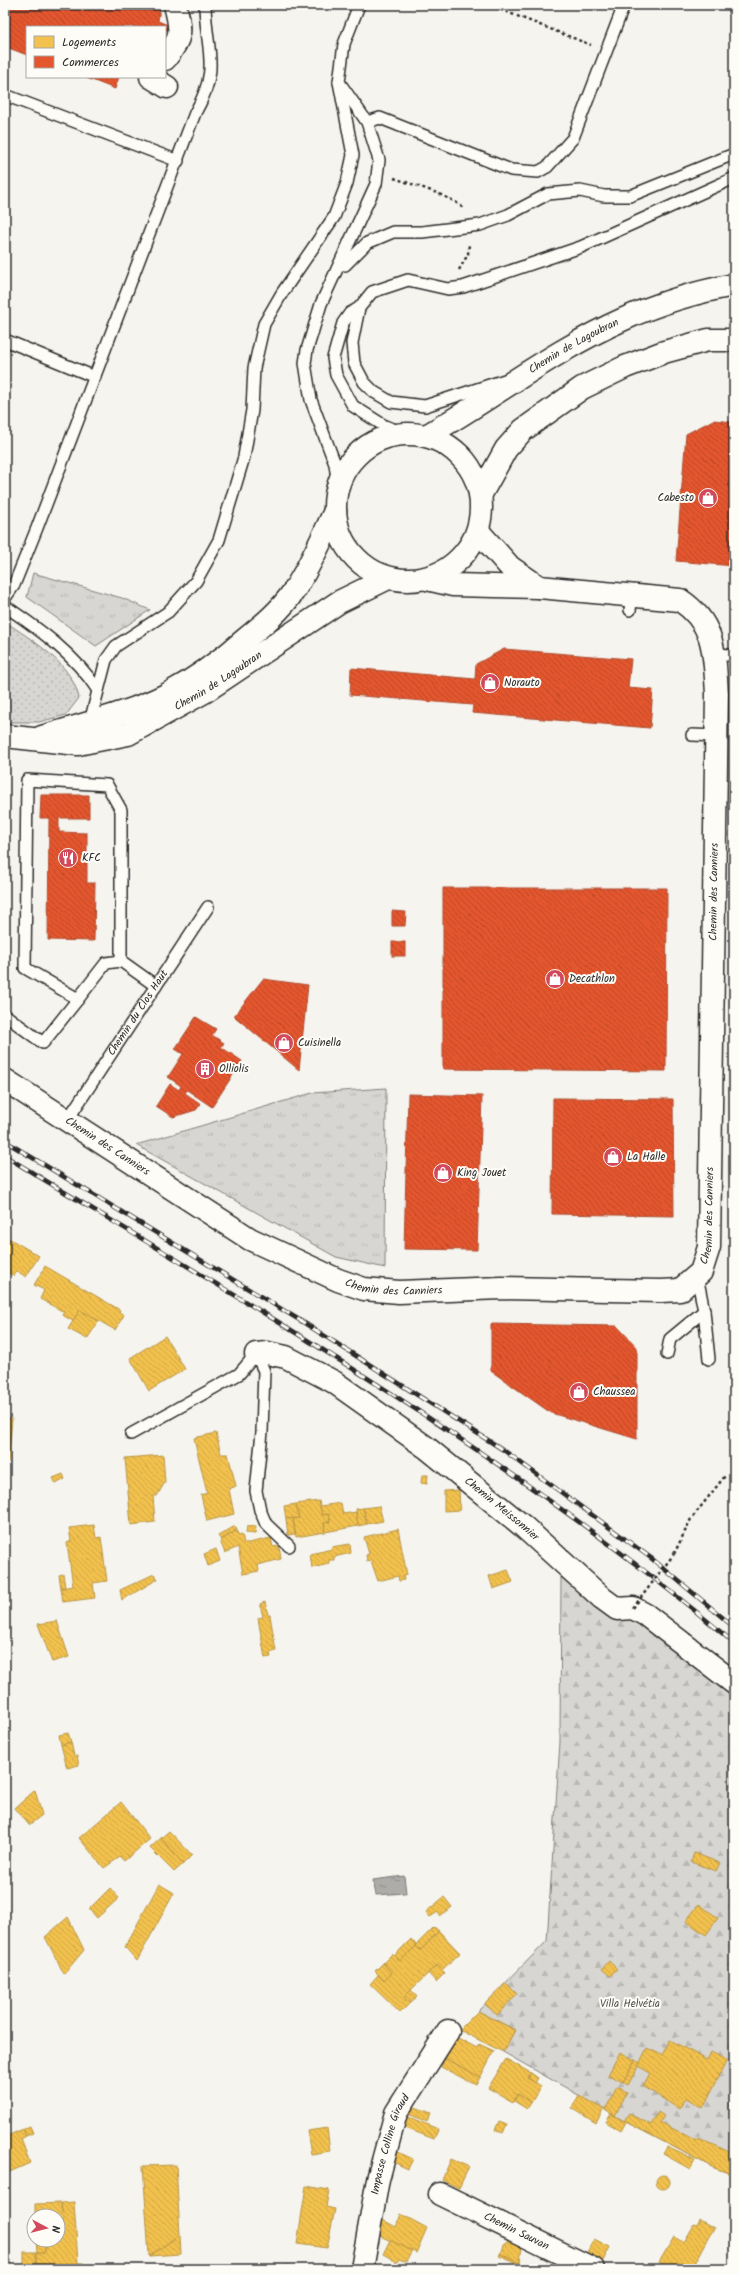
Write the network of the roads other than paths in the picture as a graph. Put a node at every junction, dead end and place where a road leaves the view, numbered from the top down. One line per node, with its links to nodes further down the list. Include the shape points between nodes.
1 (175, 5): 5 (street, via 178,17 178,42)
2 (205, 5): 10 (lane, via 211,71 206,93 195,113)
3 (359, 5): 6 (lane, via 344,44)
4 (624, 5): 8 (lane, via 572,138 547,167 538,172 512,170 380,118)
5 (166, 58)
6 (339, 82): 8 (lane); 30 (lane, via 352,155 347,183 334,217 264,324 254,368 252,410 244,457 219,540 196,581 168,612 116,646 106,660)
7 (5, 95): 10 (lane)
8 (367, 122): 12 (lane, via 379,160 376,184)
9 (734, 154): 12 (lane, via 630,196 604,196 580,191 548,194 508,215 480,225 422,232 393,232 380,236 356,252)
10 (178, 161): 18 (lane)
11 (734, 178): 14 (lane, via 581,247 534,264 463,287 448,289 408,280 372,292)
12 (332, 282): 20 (lane, via 312,330 305,363 311,400 335,464)
13 (734, 285): 17 (street, Chemin de Lagoubran, via 700,292 624,319)
14 (359, 308): 17 (lane, via 352,343 354,363 364,382 374,392 391,402 425,406); 19 (lane, via 342,322 333,358 336,375 353,406 382,425)
15 (5, 340): 18 (lane)
16 (734, 340): 21 (street, via 708,340 664,352 582,388 523,430 506,449)
17 (523, 375): 19 (street, Chemin de Lagoubran, via 467,412)
18 (95, 377): 27 (lane, via 17,578)
19 (416, 435): 20 (street, Chemin de Lagoubran, via 376,441 363,449 352,460); 21 (street, via 442,442 456,451 476,478)
20 (338, 486): 22 (street)
21 (481, 494): 23 (street)
22 (335, 511): 24 (street, via 338,529 345,546 371,571); 31 (street, Chemin de Lagoubran, via 310,564 292,593 264,624 198,676 165,695 133,709)
23 (478, 531): 25 (street, via 466,552 449,569); 26 (street, Chemin des Canniers, via 510,567)
24 (388, 578): 25 (street, via 407,581); 35 (street, Chemin de Lagoubran, via 339,602 204,692 128,734 78,744)
25 (427, 579): 26 (street, Chemin des Canniers, via 453,585)
26 (539, 587): 29 (street, Chemin des Canniers, via 631,602 680,600 694,610)
27 (5, 598)
28 (5, 606): 30 (lane, via 77,663)
29 (724, 655): 34 (street, Chemin des Canniers, via 717,693)
30 (97, 689): 31 (lane)
31 (90, 722): 35 (street, Chemin de Lagoubran)
32 (692, 735): 34 (lane)
33 (5, 736): 35 (street, Chemin de Lagoubran)
34 (717, 736): 43 (street, Chemin des Canniers, via 709,1247 701,1272)
35 (34, 739)
36 (208, 907): 38 (lane, Chemin du Clos Haut)
37 (121, 961): 38 (lane); 39 (lane, via 106,963); 39 (lane, via 122,810 108,785 27,780 25,968)
38 (156, 986): 42 (lane, Chemin du Clos Haut)
39 (78, 1000): 40 (lane, via 43,1042)
40 (5, 1015)
41 (5, 1080): 42 (street, Chemin des Canniers)
42 (68, 1119): 43 (street, Chemin des Canniers, via 250,1239 338,1280 364,1289 399,1292 501,1288 661,1291 680,1290)
43 (697, 1276): 44 (lane)
44 (704, 1311): 46 (lane, via 670,1339); 47 (lane)
45 (256, 1354): 48 (lane, via 239,1374); 49 (lane, via 264,1371 262,1432 256,1491 266,1524); 50 (street, Chemin Meissonnier, via 267,1353 286,1357 334,1382 433,1453 524,1527 602,1598 617,1609 633,1608 661,1625)
46 (667, 1354)
47 (709, 1359)
48 (131, 1434)
49 (289, 1546)
50 (734, 1683)
51 (448, 2031): 53 (street, Impasse Colline Giraud, via 396,2113 378,2179)
52 (440, 2194): 54 (street, Chemin Sauvan)
53 (362, 2269)
54 (593, 2269)

